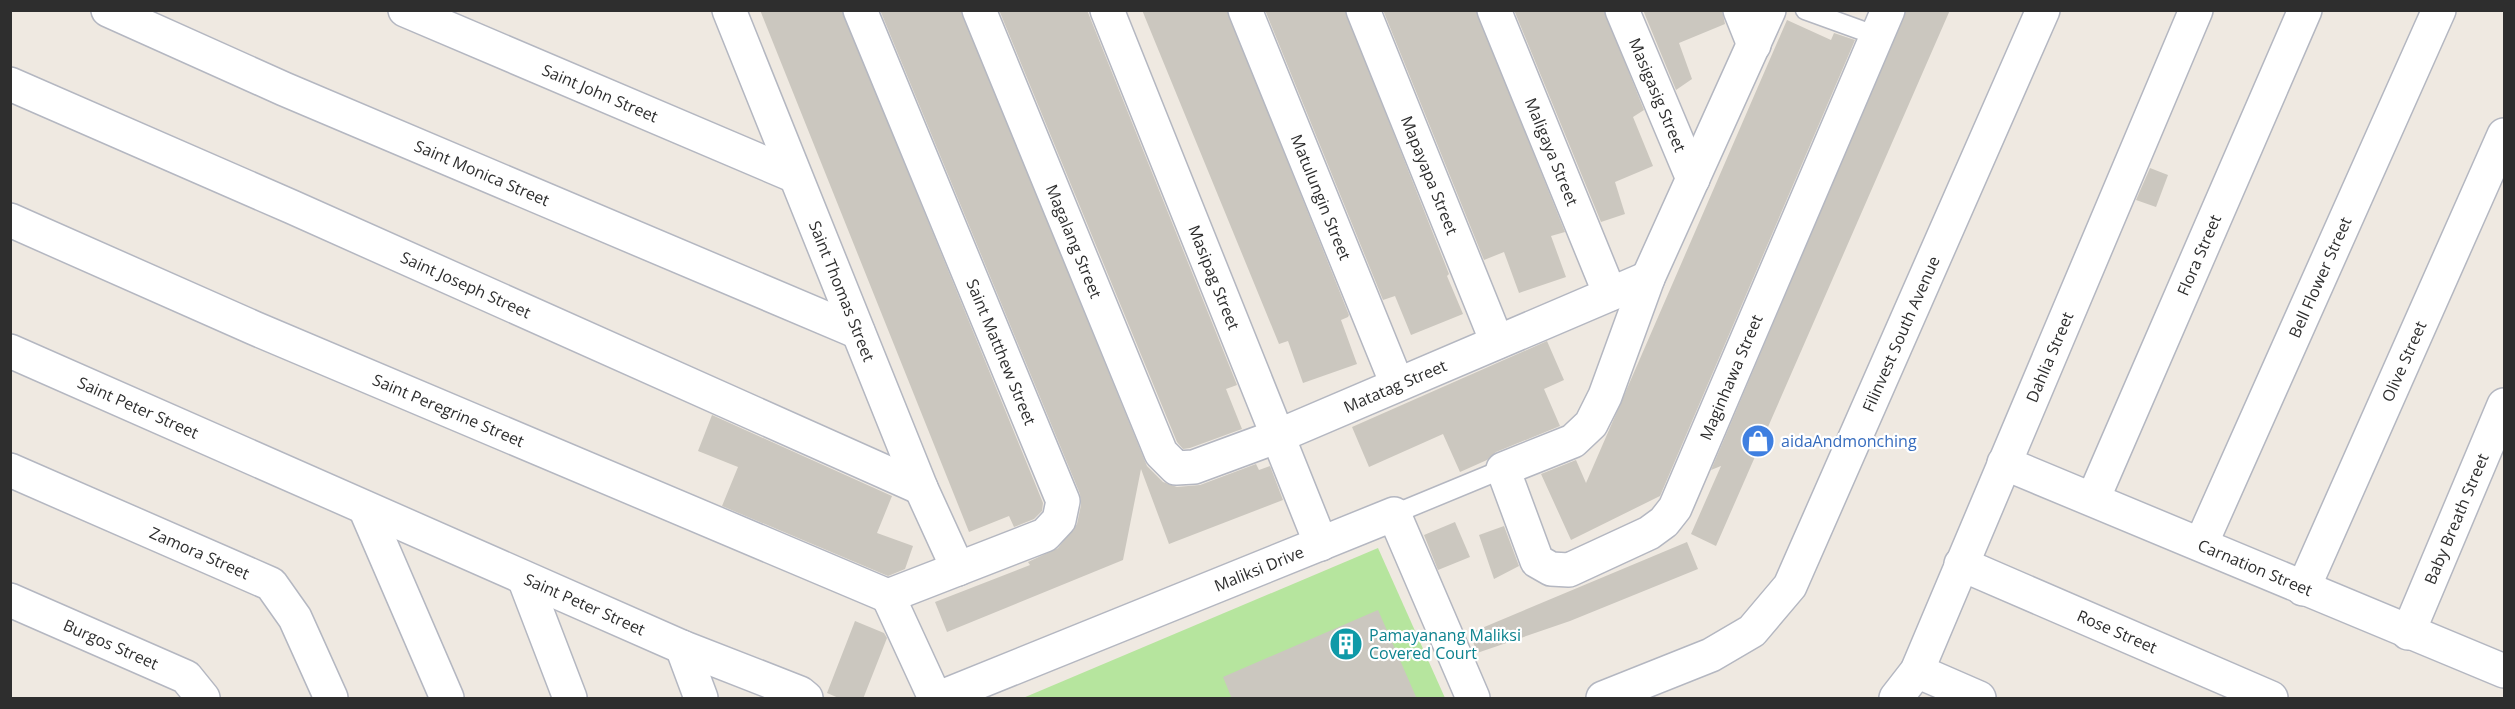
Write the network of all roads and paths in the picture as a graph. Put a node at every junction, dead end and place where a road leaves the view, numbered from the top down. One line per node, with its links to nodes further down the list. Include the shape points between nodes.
1 (108, 10): 27 (street, Saint Monica Street, via 284,89)
2 (405, 10): 22 (street, Saint John Street)
3 (860, 10): 44 (street, Saint Matthew Street, via 1064,501 1059,520 1046,535)
4 (979, 10): 34 (street, Magalang Street, via 1161,453)
5 (1107, 10): 32 (street, Masipag Street)
6 (1245, 10): 30 (street, Matulungin Street)
7 (1363, 10): 28 (street, Mapayapa Street)
8 (1494, 10): 26 (street, Maligaya Street)
9 (1622, 10): 23 (street, Masigasig Street)
10 (1740, 10): 19 (street)
11 (1769, 10): 19 (street)
12 (1805, 10): 18 (lane)
13 (2043, 10): 61 (street, Filinvest South Avenue, via 1790,586 1752,631 1711,655)
14 (2196, 10): 33 (street, Dahlia Street)
15 (2306, 10): 38 (street, Flora Street)
16 (2439, 10): 42 (street, Bell Flower Street)
17 (725, 13): 22 (street, Saint Thomas Street)
18 (1883, 23): 35 (street, Maginhawa Street, via 1675,508 1664,522 1649,533 1569,570 1551,569 1537,561)
19 (1754, 45): 23 (street)
20 (10, 84): 37 (street, Saint Joseph Street)
21 (2505, 135): 46 (street, Olive Street)
22 (795, 176): 27 (street, Saint Thomas Street)
23 (1693, 179): 25 (street)
24 (10, 220): 47 (street, Saint Peregrine Street)
25 (1648, 278): 26 (street, Matatag Street); 35 (street, via 1591,424 1573,441)
26 (1610, 294): 28 (street, Matatag Street)
27 (858, 332): 37 (street, Saint Thomas Street)
28 (1497, 342): 30 (street, Matatag Street)
29 (10, 351): 39 (street, Saint Peter Street)
30 (1397, 384): 32 (street, Matatag Street)
31 (2505, 405): 49 (street, Baby Breath Street)
32 (1278, 435): 34 (street, Matatag Street, via 1194,468); 41 (street, Masipag Street)
33 (2004, 463): 38 (street, Carnation Street); 43 (street, Dahlia Street)
34 (1176, 468)
35 (1503, 469): 40 (lane)
36 (10, 470): 54 (street, Zamora Street, via 271,584 295,618)
37 (921, 488): 44 (street, Saint Thomas Street)
38 (2093, 499): 42 (street, Carnation Street)
39 (364, 508): 45 (street, Saint Peter Street); 55 (street)
40 (1394, 514): 41 (street, Maliksi Drive); 60 (street)
41 (1322, 544): 59 (street, Maliksi Drive)
42 (2201, 544): 46 (street, Carnation Street)
43 (1961, 564): 52 (street, Dahlia Street); 64 (street, Rose Street)
44 (958, 569): 47 (street, Saint Matthew Street)
45 (524, 578): 50 (street, Saint Peter Street); 56 (street)
46 (2303, 589): 49 (street, Carnation Street)
47 (888, 597): 59 (street)
48 (10, 600): 53 (street, Burgos Street, via 186,677)
49 (2408, 633): 51 (street, Carnation Street)
50 (682, 647): 57 (street); 58 (street, Saint Peter Street, via 800,693)
51 (2504, 668)
52 (1917, 671): 62 (street, Dahlia Street); 63 (street)
53 (203, 699)
54 (331, 699)
55 (447, 699)
56 (570, 699)
57 (700, 699)
58 (806, 699)
59 (937, 699)
60 (1473, 699)
61 (1604, 699)
62 (1896, 699)
63 (1979, 699)
64 (2271, 699)

